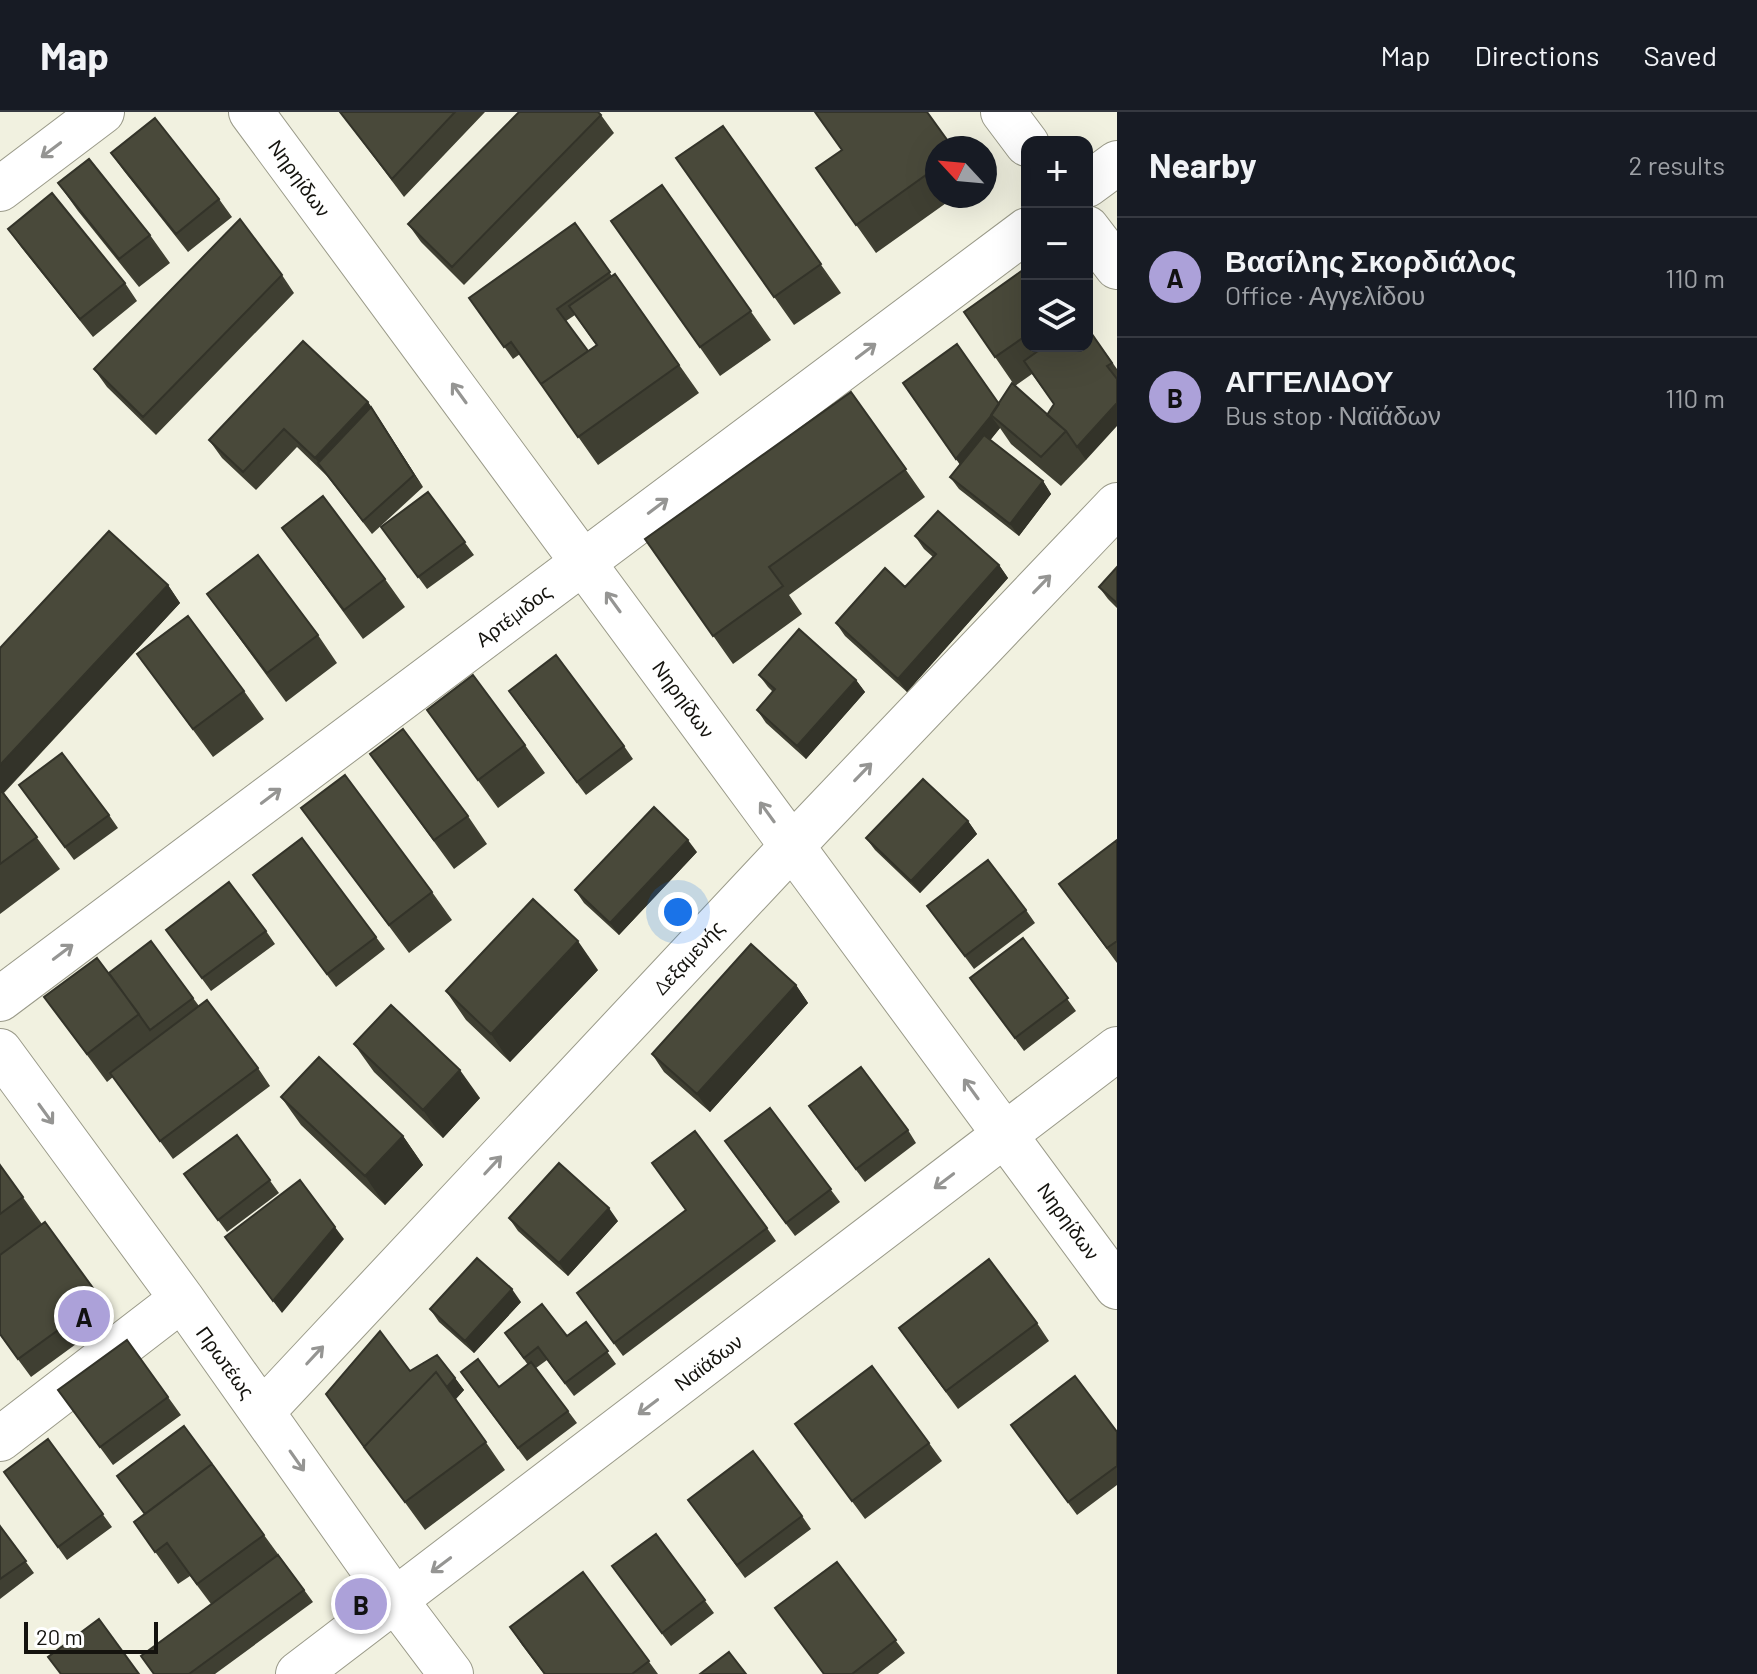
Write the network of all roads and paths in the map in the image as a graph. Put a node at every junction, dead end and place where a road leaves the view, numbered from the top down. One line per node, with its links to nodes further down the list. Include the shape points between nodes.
1 (102, 112): 7 (street, one-way to 7)
2 (251, 112): 12 (street, Νηρηίδων, one-way to 2)
3 (1003, 112): 4 (street)
4 (1021, 136)
5 (1117, 163): 6 (street)
6 (1093, 181)
7 (0, 189)
8 (1021, 234): 12 (street, Αρτέμιδος, one-way to 8)
9 (1093, 236): 10 (street)
10 (1117, 267)
11 (1117, 505): 13 (street, Δεξαμενής, one-way to 11)
12 (584, 562): 13 (street, Νηρηίδων, one-way to 12); 14 (street, Αρτέμιδος, one-way to 12)
13 (793, 846): 17 (street, Νηρηίδων, one-way to 13); 20 (street, Δεξαμενής, one-way to 13)
14 (0, 999)
15 (1117, 1049): 17 (street, Ναϊάδων)
16 (0, 1051): 19 (street, Πρωτέως, one-way to 19)
17 (1005, 1135): 18 (street, Νηρηίδων); 22 (street, Ναϊάδων, one-way to 22)
18 (1117, 1287)
19 (182, 1299): 20 (street, Πρωτέως); 21 (street)
20 (262, 1412): 22 (street, Πρωτέως, one-way to 22)
21 (0, 1439)
22 (396, 1600): 23 (street, Ναϊάδων); 24 (street, Πρωτέως)
23 (298, 1674)
24 (451, 1674)

